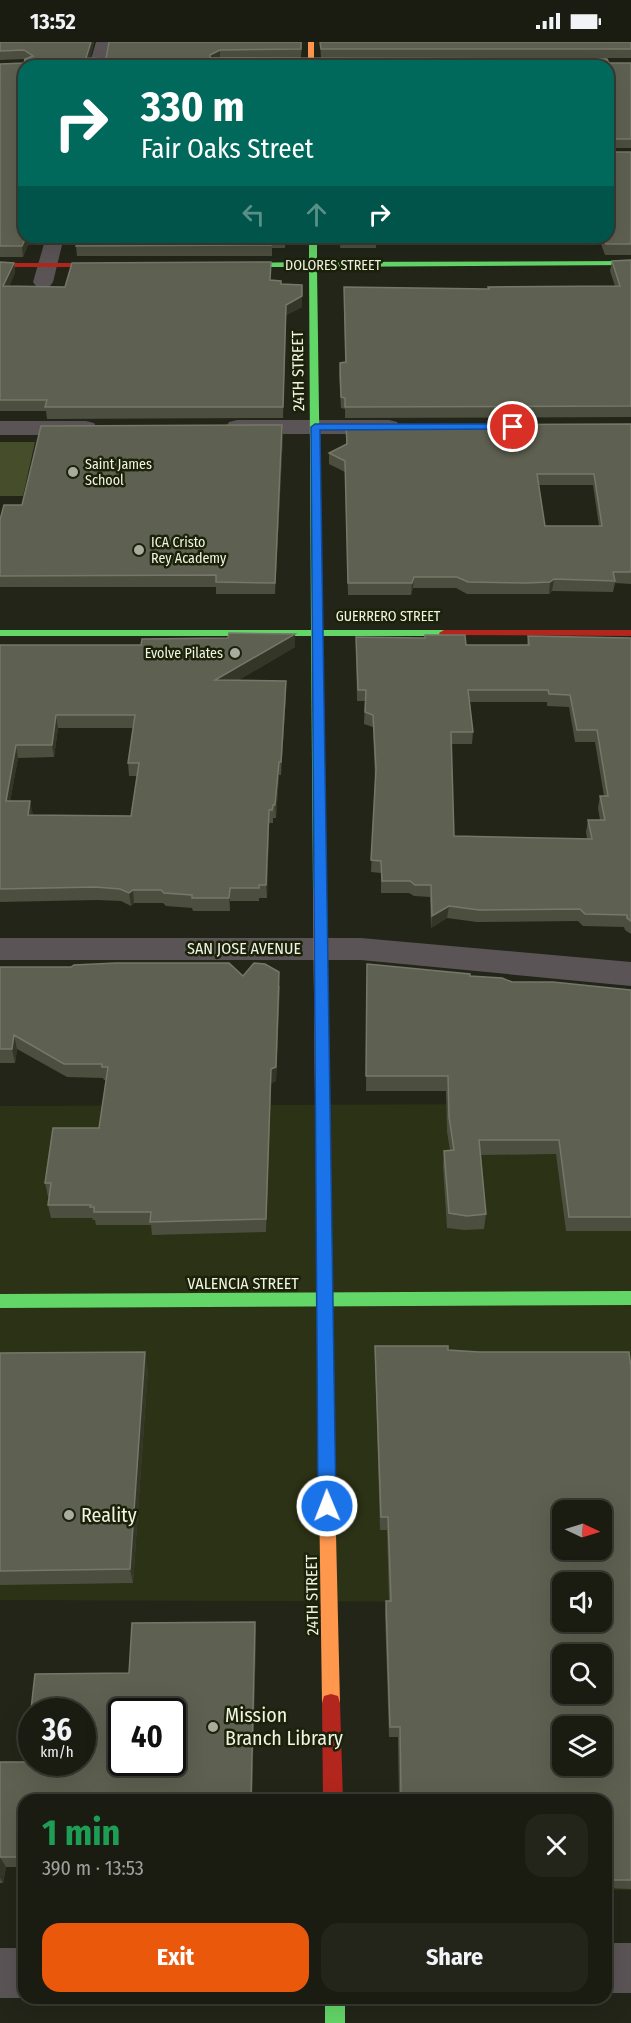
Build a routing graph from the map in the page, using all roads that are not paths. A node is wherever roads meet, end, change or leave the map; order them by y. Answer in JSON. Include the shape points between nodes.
{"nodes":[{"id":1,"x":103,"y":42,"type":"edge"},
{"id":2,"x":311,"y":42,"type":"edge"},
{"id":3,"x":98,"y":60,"type":"edge"},
{"id":4,"x":316,"y":60,"type":"edge"},
{"id":5,"x":54,"y":243,"type":"edge"},
{"id":6,"x":313,"y":243,"type":"edge"},
{"id":7,"x":631,"y":263,"type":"edge"},
{"id":8,"x":129,"y":265,"type":"edge"},
{"id":9,"x":210,"y":265,"type":"edge"},
{"id":10,"x":313,"y":265,"type":"junction"},
{"id":11,"x":0,"y":266,"type":"edge"},
{"id":12,"x":45,"y":278,"type":"junction"},
{"id":13,"x":308,"y":281,"type":"junction"},
{"id":14,"x":331,"y":281,"type":"dead end"},
{"id":15,"x":212,"y":427,"type":"edge"},
{"id":16,"x":315,"y":427,"type":"junction"},
{"id":17,"x":406,"y":427,"type":"edge"},
{"id":18,"x":0,"y":428,"type":"edge"},
{"id":19,"x":106,"y":428,"type":"edge"},
{"id":20,"x":298,"y":613,"type":"dead end"},
{"id":21,"x":322,"y":613,"type":"junction"},
{"id":22,"x":317,"y":632,"type":"junction"},
{"id":23,"x":0,"y":633,"type":"edge"},
{"id":24,"x":631,"y":633,"type":"edge"},
{"id":25,"x":321,"y":948,"type":"junction"},
{"id":26,"x":0,"y":950,"type":"edge"},
{"id":27,"x":631,"y":974,"type":"edge"},
{"id":28,"x":631,"y":1298,"type":"edge"},
{"id":29,"x":325,"y":1299,"type":"junction"},
{"id":30,"x":0,"y":1301,"type":"edge"},
{"id":31,"x":333,"y":1794,"type":"edge"},
{"id":32,"x":612,"y":1968,"type":"edge"},
{"id":33,"x":631,"y":1968,"type":"edge"},
{"id":34,"x":0,"y":1973,"type":"edge"},
{"id":35,"x":18,"y":1973,"type":"edge"},
{"id":36,"x":335,"y":2004,"type":"edge"},
{"id":37,"x":335,"y":2023,"type":"edge"}],
"edges":[{"from":1,"to":3,"type":"street"},
{"from":2,"to":4,"type":"street"},
{"from":5,"to":12,"type":"street"},
{"from":6,"to":10,"type":"street","name":"24TH STREET"},
{"from":7,"to":10,"type":"street","name":"DOLORES STREET"},
{"from":8,"to":12,"type":"street"},
{"from":9,"to":10,"type":"street","name":"DOLORES STREET"},
{"from":10,"to":13,"type":"street","name":"24TH STREET"},
{"from":11,"to":12,"type":"street"},
{"from":13,"to":14,"type":"street","name":"DOLORES STREET"},
{"from":13,"to":16,"type":"street","name":"24TH STREET"},
{"from":15,"to":16,"type":"street"},
{"from":16,"to":17,"type":"street"},
{"from":16,"to":21,"type":"street","name":"24TH STREET"},
{"from":18,"to":19,"type":"street"},
{"from":20,"to":21,"type":"street","name":"GUERRERO STREET"},
{"from":21,"to":22,"type":"street","name":"24TH STREET"},
{"from":22,"to":23,"type":"street","name":"GUERRERO STREET"},
{"from":22,"to":24,"type":"street","name":"GUERRERO STREET"},
{"from":22,"to":25,"type":"street","name":"24TH STREET"},
{"from":25,"to":26,"type":"street","name":"SAN JOSE AVENUE"},
{"from":25,"to":27,"type":"street","name":"SAN JOSE AVENUE"},
{"from":25,"to":29,"type":"street","name":"24TH STREET"},
{"from":28,"to":29,"type":"street","name":"VALENCIA STREET"},
{"from":29,"to":30,"type":"street","name":"VALENCIA STREET"},
{"from":29,"to":31,"type":"street","name":"24TH STREET"},
{"from":32,"to":33,"type":"street"},
{"from":34,"to":35,"type":"street"},
{"from":36,"to":37,"type":"street"}]}
